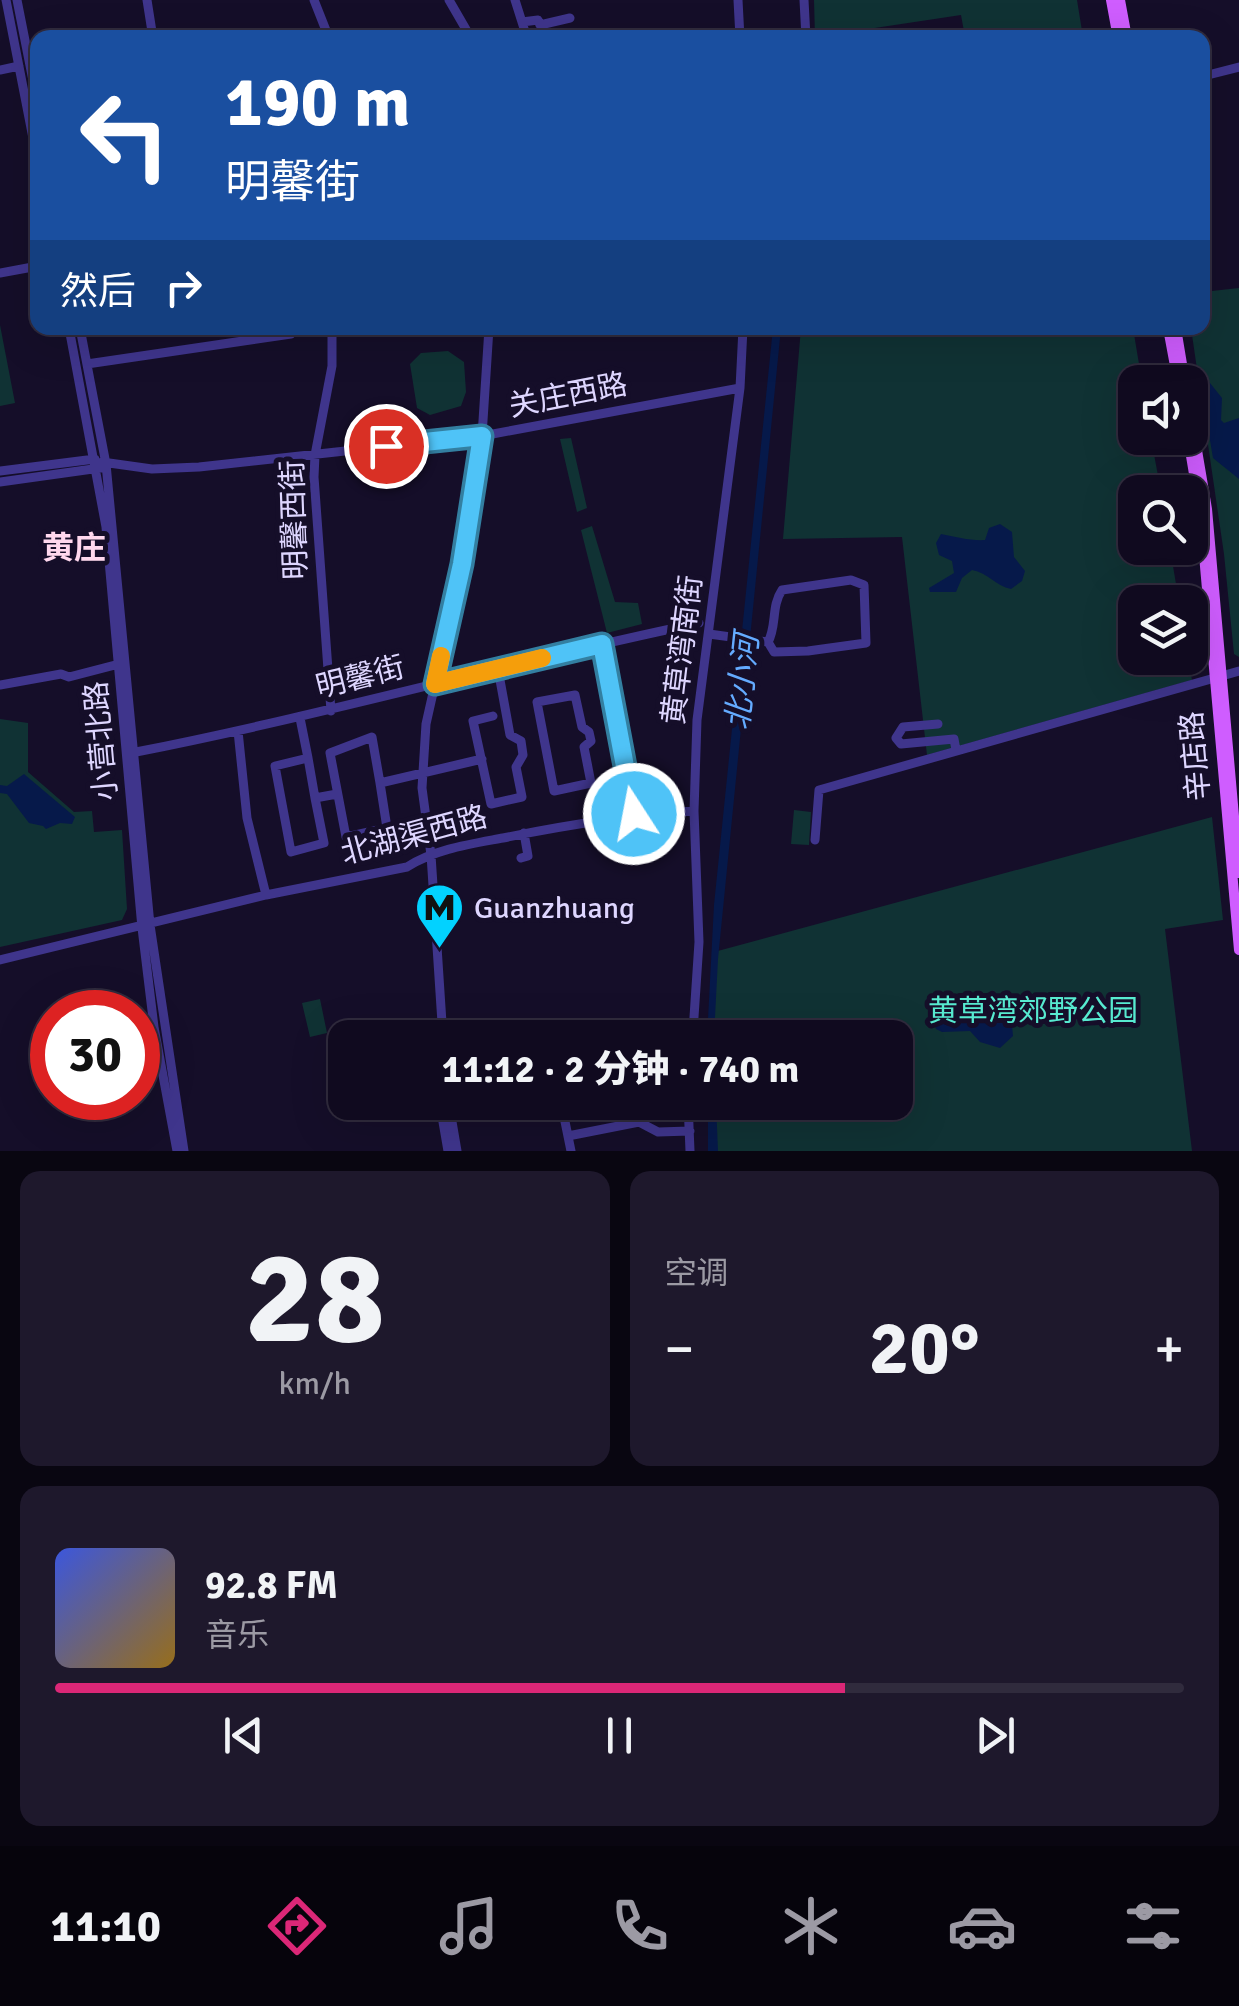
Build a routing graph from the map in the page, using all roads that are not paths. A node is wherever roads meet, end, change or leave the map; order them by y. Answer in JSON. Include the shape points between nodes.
{"nodes":[{"id":1,"x":6,"y":0,"type":"edge"},
{"id":2,"x":17,"y":0,"type":"edge"},
{"id":3,"x":146,"y":0,"type":"edge"},
{"id":4,"x":314,"y":0,"type":"edge"},
{"id":5,"x":450,"y":0,"type":"edge"},
{"id":6,"x":515,"y":0,"type":"edge"},
{"id":7,"x":738,"y":0,"type":"edge"},
{"id":8,"x":804,"y":0,"type":"edge"},
{"id":9,"x":1111,"y":0,"type":"edge"},
{"id":10,"x":1120,"y":0,"type":"edge"},
{"id":11,"x":570,"y":18,"type":"dead end"},
{"id":12,"x":522,"y":22,"type":"junction"},
{"id":13,"x":152,"y":30,"type":"edge"},
{"id":14,"x":327,"y":30,"type":"edge"},
{"id":15,"x":466,"y":30,"type":"edge"},
{"id":16,"x":525,"y":30,"type":"edge"},
{"id":17,"x":740,"y":30,"type":"edge"},
{"id":18,"x":806,"y":30,"type":"edge"},
{"id":19,"x":1117,"y":30,"type":"edge"},
{"id":20,"x":1125,"y":30,"type":"edge"},
{"id":21,"x":19,"y":66,"type":"junction"},
{"id":22,"x":30,"y":66,"type":"edge"},
{"id":23,"x":1239,"y":67,"type":"edge"},
{"id":24,"x":0,"y":70,"type":"edge"},
{"id":25,"x":1210,"y":74,"type":"edge"},
{"id":26,"x":30,"y":123,"type":"edge"},
{"id":27,"x":30,"y":268,"type":"edge"},
{"id":28,"x":0,"y":274,"type":"edge"},
{"id":29,"x":71,"y":335,"type":"edge"},
{"id":30,"x":81,"y":335,"type":"edge"},
{"id":31,"x":252,"y":335,"type":"edge"},
{"id":32,"x":332,"y":335,"type":"edge"},
{"id":33,"x":488,"y":335,"type":"edge"},
{"id":34,"x":743,"y":335,"type":"edge"},
{"id":35,"x":1173,"y":335,"type":"edge"},
{"id":36,"x":86,"y":364,"type":"junction"},
{"id":37,"x":1179,"y":365,"type":"edge"},
{"id":38,"x":740,"y":388,"type":"junction"},
{"id":39,"x":482,"y":436,"type":"junction"},
{"id":40,"x":315,"y":454,"type":"junction"},
{"id":41,"x":1191,"y":455,"type":"edge"},
{"id":42,"x":1198,"y":455,"type":"edge"},
{"id":43,"x":99,"y":464,"type":"junction"},
{"id":44,"x":0,"y":471,"type":"edge"},
{"id":45,"x":0,"y":482,"type":"edge"},
{"id":46,"x":699,"y":623,"type":"dead end"},
{"id":47,"x":709,"y":634,"type":"junction"},
{"id":48,"x":768,"y":642,"type":"junction"},
{"id":49,"x":602,"y":644,"type":"junction"},
{"id":50,"x":120,"y":664,"type":"junction"},
{"id":51,"x":498,"y":669,"type":"junction"},
{"id":52,"x":1239,"y":671,"type":"edge"},
{"id":53,"x":1218,"y":675,"type":"junction"},
{"id":54,"x":435,"y":684,"type":"junction"},
{"id":55,"x":0,"y":685,"type":"edge"},
{"id":56,"x":331,"y":711,"type":"junction"},
{"id":57,"x":494,"y":716,"type":"dead end"},
{"id":58,"x":300,"y":718,"type":"junction"},
{"id":59,"x":938,"y":724,"type":"dead end"},
{"id":60,"x":238,"y":732,"type":"junction"},
{"id":61,"x":547,"y":747,"type":"junction"},
{"id":62,"x":956,"y":750,"type":"junction"},
{"id":63,"x":136,"y":752,"type":"junction"},
{"id":64,"x":523,"y":752,"type":"junction"},
{"id":65,"x":308,"y":758,"type":"junction"},
{"id":66,"x":482,"y":759,"type":"junction"},
{"id":67,"x":423,"y":772,"type":"junction"},
{"id":68,"x":380,"y":782,"type":"junction"},
{"id":69,"x":337,"y":794,"type":"junction"},
{"id":70,"x":316,"y":798,"type":"junction"},
{"id":71,"x":694,"y":812,"type":"junction"},
{"id":72,"x":634,"y":814,"type":"junction"},
{"id":73,"x":524,"y":833,"type":"junction"},
{"id":74,"x":815,"y":840,"type":"dead end"},
{"id":75,"x":432,"y":855,"type":"junction"},
{"id":76,"x":521,"y":858,"type":"dead end"},
{"id":77,"x":1239,"y":873,"type":"edge"},
{"id":78,"x":266,"y":895,"type":"junction"},
{"id":79,"x":146,"y":927,"type":"junction"},
{"id":80,"x":1239,"y":950,"type":"edge"},
{"id":81,"x":0,"y":960,"type":"edge"},
{"id":82,"x":443,"y":1020,"type":"edge"},
{"id":83,"x":694,"y":1020,"type":"edge"},
{"id":84,"x":443,"y":1120,"type":"edge"},
{"id":85,"x":451,"y":1120,"type":"edge"},
{"id":86,"x":565,"y":1120,"type":"edge"},
{"id":87,"x":689,"y":1120,"type":"edge"},
{"id":88,"x":690,"y":1131,"type":"junction"},
{"id":89,"x":568,"y":1136,"type":"junction"},
{"id":90,"x":180,"y":1151,"type":"edge"},
{"id":91,"x":448,"y":1151,"type":"edge"},
{"id":92,"x":457,"y":1151,"type":"edge"},
{"id":93,"x":571,"y":1151,"type":"edge"},
{"id":94,"x":690,"y":1151,"type":"edge"}],
"edges":[{"from":1,"to":21,"type":"street"},
{"from":2,"to":22,"type":"street"},
{"from":3,"to":13,"type":"street"},
{"from":4,"to":14,"type":"street"},
{"from":5,"to":15,"type":"street"},
{"from":6,"to":12,"type":"street"},
{"from":7,"to":17,"type":"street"},
{"from":8,"to":18,"type":"street"},
{"from":9,"to":19,"type":"main road"},
{"from":10,"to":20,"type":"main road"},
{"from":11,"to":12,"type":"street"},
{"from":12,"to":16,"type":"street"},
{"from":21,"to":24,"type":"street"},
{"from":21,"to":26,"type":"street"},
{"from":23,"to":25,"type":"street"},
{"from":27,"to":28,"type":"street"},
{"from":29,"to":43,"type":"street","name":"小营北路"},
{"from":30,"to":36,"type":"street","name":"小营北路"},
{"from":31,"to":36,"type":"street"},
{"from":32,"to":40,"type":"street","name":"明馨西街"},
{"from":33,"to":39,"type":"street"},
{"from":34,"to":38,"type":"street","name":"黄草湾南街"},
{"from":35,"to":37,"type":"main road"},
{"from":36,"to":43,"type":"street","name":"小营北路"},
{"from":38,"to":39,"type":"street","name":"关庄西路"},
{"from":38,"to":47,"type":"street","name":"黄草湾南街"},
{"from":39,"to":40,"type":"street","name":"关庄西路"},
{"from":39,"to":54,"type":"street"},
{"from":40,"to":43,"type":"street","name":"关庄西路","via":[[152,470]]},
{"from":40,"to":56,"type":"street","name":"明馨西街"},
{"from":41,"to":53,"type":"main road","name":"辛店路"},
{"from":42,"to":53,"type":"main road","name":"辛店路"},
{"from":43,"to":44,"type":"street"},
{"from":43,"to":45,"type":"street"},
{"from":43,"to":50,"type":"street","name":"小营北路"},
{"from":43,"to":63,"type":"street","name":"小营北路"},
{"from":46,"to":49,"type":"street","name":"明馨街"},
{"from":47,"to":48,"type":"street"},
{"from":47,"to":71,"type":"street","name":"黄草湾南街"},
{"from":48,"to":48,"type":"street","via":[[782,590],[852,580],[864,585],[866,644],[774,652]]},
{"from":49,"to":51,"type":"street","name":"明馨街"},
{"from":49,"to":72,"type":"street"},
{"from":50,"to":55,"type":"street"},
{"from":50,"to":79,"type":"street","name":"小营北路"},
{"from":51,"to":54,"type":"street","name":"明馨街"},
{"from":51,"to":64,"type":"street","via":[[510,735]]},
{"from":52,"to":53,"type":"street"},
{"from":53,"to":62,"type":"street"},
{"from":53,"to":77,"type":"main road","name":"辛店路"},
{"from":53,"to":80,"type":"main road","name":"辛店路"},
{"from":54,"to":56,"type":"street","name":"明馨街"},
{"from":54,"to":67,"type":"street"},
{"from":56,"to":58,"type":"street","name":"明馨街"},
{"from":57,"to":66,"type":"street","via":[[474,721]]},
{"from":58,"to":60,"type":"street","name":"明馨街"},
{"from":58,"to":65,"type":"street"},
{"from":59,"to":62,"type":"street","via":[[903,727],[896,738],[901,744],[954,740]]},
{"from":60,"to":63,"type":"street","name":"明馨街"},
{"from":60,"to":78,"type":"street"},
{"from":61,"to":61,"type":"street","via":[[554,791],[591,783],[584,747],[590,732],[582,728],[576,695],[537,702]]},
{"from":61,"to":64,"type":"street"},
{"from":62,"to":74,"type":"street","via":[[819,790]]},
{"from":63,"to":79,"type":"street","name":"小营北路"},
{"from":64,"to":66,"type":"street","via":[[516,767],[522,797],[490,804]]},
{"from":65,"to":70,"type":"street"},
{"from":65,"to":70,"type":"street","via":[[275,766],[291,852],[324,843]]},
{"from":66,"to":67,"type":"street"},
{"from":67,"to":68,"type":"street"},
{"from":67,"to":75,"type":"street"},
{"from":68,"to":69,"type":"street","via":[[372,737],[330,753]]},
{"from":68,"to":69,"type":"street","via":[[387,828],[346,837]]},
{"from":69,"to":70,"type":"street"},
{"from":71,"to":72,"type":"street","name":"北湖渠西路"},
{"from":71,"to":83,"type":"street","name":"黄草湾南街","via":[[699,942]]},
{"from":72,"to":73,"type":"street","name":"北湖渠西路"},
{"from":73,"to":75,"type":"street","name":"北湖渠西路"},
{"from":73,"to":76,"type":"street","via":[[528,856]]},
{"from":75,"to":78,"type":"street","name":"北湖渠西路","via":[[407,867]]},
{"from":75,"to":82,"type":"street"},
{"from":78,"to":79,"type":"street","name":"北湖渠西路"},
{"from":79,"to":81,"type":"street","name":"北湖渠西路"},
{"from":79,"to":90,"type":"street","name":"小营北路"},
{"from":84,"to":91,"type":"street"},
{"from":85,"to":92,"type":"street"},
{"from":86,"to":89,"type":"street"},
{"from":87,"to":88,"type":"street"},
{"from":88,"to":89,"type":"street","via":[[658,1132],[638,1122]]},
{"from":88,"to":94,"type":"street"},
{"from":89,"to":93,"type":"street"}]}
